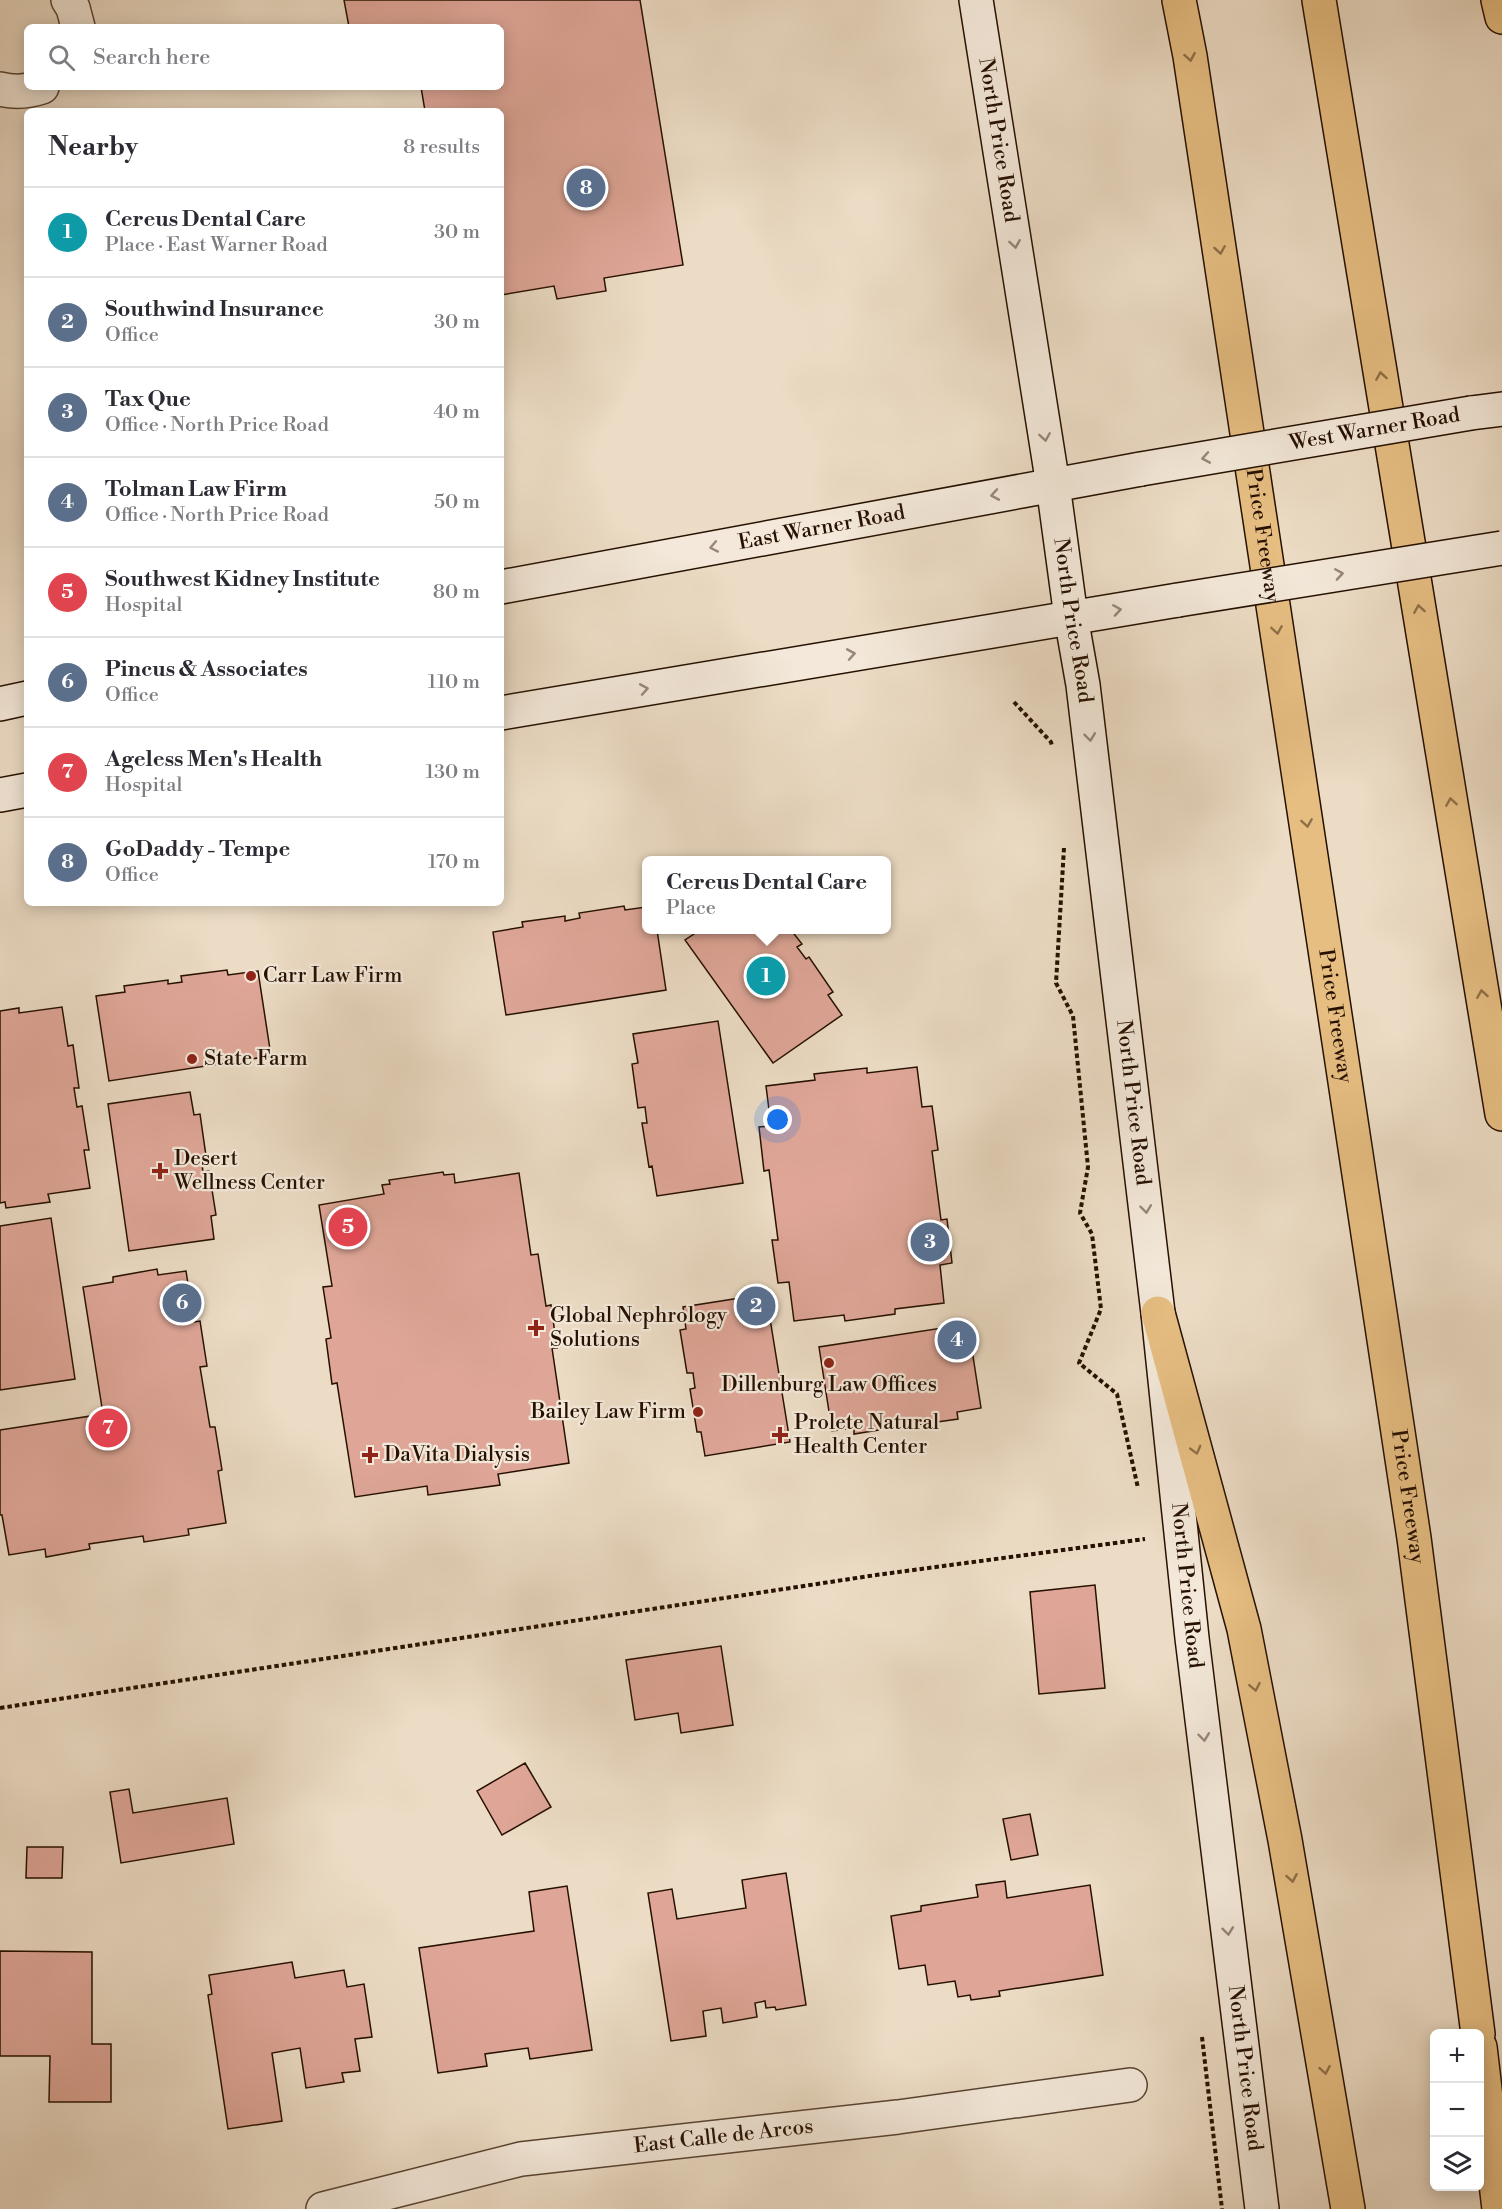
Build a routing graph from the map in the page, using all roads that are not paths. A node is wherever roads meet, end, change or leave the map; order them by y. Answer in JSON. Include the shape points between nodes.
{"nodes":[{"id":1,"x":68,"y":0,"type":"edge"},
{"id":2,"x":976,"y":0,"type":"edge"},
{"id":3,"x":1179,"y":0,"type":"edge"},
{"id":4,"x":1319,"y":0,"type":"edge"},
{"id":5,"x":1498,"y":0,"type":"edge"},
{"id":6,"x":1502,"y":17,"type":"edge"},
{"id":7,"x":77,"y":24,"type":"edge"},
{"id":8,"x":1495,"y":410,"type":"edge"},
{"id":9,"x":1141,"y":469,"type":"joint"},
{"id":10,"x":1053,"y":484,"type":"junction"},
{"id":11,"x":1502,"y":548,"type":"edge"},
{"id":12,"x":504,"y":586,"type":"edge"},
{"id":13,"x":1071,"y":617,"type":"junction"},
{"id":14,"x":24,"y":699,"type":"edge"},
{"id":15,"x":0,"y":704,"type":"edge"},
{"id":16,"x":504,"y":712,"type":"edge"},
{"id":17,"x":24,"y":791,"type":"edge"},
{"id":18,"x":0,"y":795,"type":"edge"},
{"id":19,"x":1502,"y":1114,"type":"edge"},
{"id":20,"x":1158,"y":1313,"type":"junction"},
{"id":21,"x":1477,"y":2029,"type":"edge"},
{"id":22,"x":1483,"y":2083,"type":"edge"},
{"id":23,"x":1130,"y":2085,"type":"dead end"},
{"id":24,"x":323,"y":2209,"type":"edge"},
{"id":25,"x":1262,"y":2209,"type":"edge"},
{"id":26,"x":1348,"y":2209,"type":"edge"},
{"id":27,"x":1499,"y":2209,"type":"edge"}],
"edges":[{"from":1,"to":7,"type":"main road"},
{"from":2,"to":10,"type":"main road","name":"North Price Road","one_way":true},
{"from":3,"to":21,"type":"highway","name":"Price Freeway","one_way":true,"via":[[1376,1283]]},
{"from":19,"to":4,"type":"highway","one_way":true},
{"from":5,"to":6,"type":"highway"},
{"from":8,"to":9,"type":"main road","name":"West Warner Road","one_way":true,"bridge":true},
{"from":9,"to":10,"type":"main road","name":"East Warner Road"},
{"from":10,"to":12,"type":"main road","name":"East Warner Road","one_way":true},
{"from":10,"to":13,"type":"main road","name":"North Price Road"},
{"from":13,"to":11,"type":"main road","one_way":true,"bridge":true},
{"from":16,"to":13,"type":"main road","one_way":true},
{"from":13,"to":20,"type":"main road","name":"North Price Road","one_way":true,"via":[[1083,685]]},
{"from":14,"to":15,"type":"main road"},
{"from":17,"to":18,"type":"main road"},
{"from":20,"to":25,"type":"main road","name":"North Price Road","one_way":true,"via":[[1192,1638]]},
{"from":20,"to":26,"type":"highway","one_way":true,"via":[[1244,1629],[1285,1840]]},
{"from":22,"to":27,"type":"highway"},
{"from":23,"to":24,"type":"main road","name":"East Calle de Arcos","via":[[898,2117],[521,2158]]}]}
